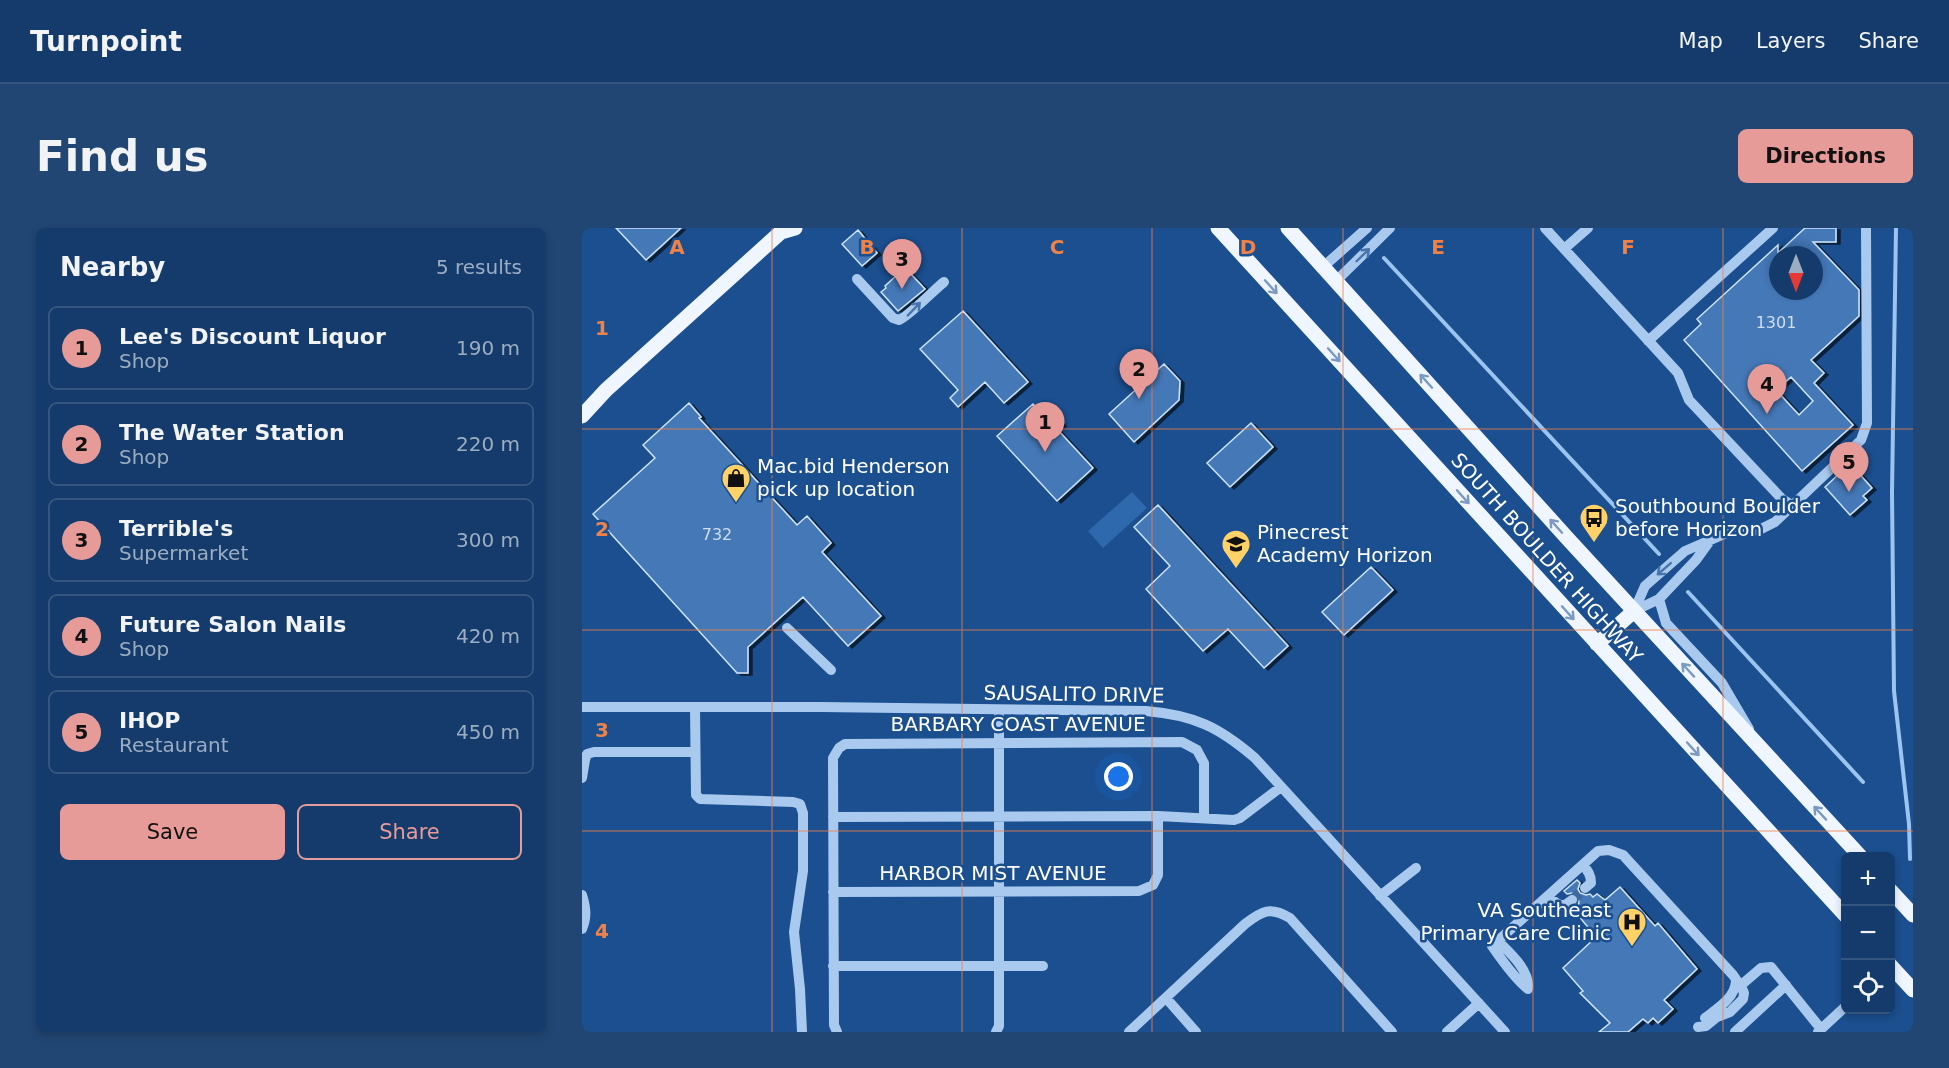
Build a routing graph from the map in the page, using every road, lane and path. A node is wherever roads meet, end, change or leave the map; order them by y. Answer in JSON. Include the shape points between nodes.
{"nodes":[{"id":1,"x":1218,"y":228,"type":"edge"},
{"id":2,"x":1288,"y":228,"type":"edge"},
{"id":3,"x":1366,"y":228,"type":"edge"},
{"id":4,"x":1390,"y":228,"type":"edge"},
{"id":5,"x":1545,"y":228,"type":"edge"},
{"id":6,"x":1588,"y":228,"type":"edge"},
{"id":7,"x":1773,"y":228,"type":"edge"},
{"id":8,"x":1866,"y":228,"type":"edge"},
{"id":9,"x":784,"y":229,"type":"edge"},
{"id":10,"x":1564,"y":249,"type":"junction"},
{"id":11,"x":1323,"y":267,"type":"junction"},
{"id":12,"x":857,"y":279,"type":"dead end"},
{"id":13,"x":1336,"y":281,"type":"junction"},
{"id":14,"x":944,"y":282,"type":"dead end"},
{"id":15,"x":1648,"y":340,"type":"junction"},
{"id":16,"x":582,"y":416,"type":"edge"},
{"id":17,"x":1792,"y":505,"type":"junction"},
{"id":18,"x":1709,"y":541,"type":"junction"},
{"id":19,"x":1659,"y":599,"type":"junction"},
{"id":20,"x":1634,"y":611,"type":"junction"},
{"id":21,"x":788,"y":628,"type":"dead end"},
{"id":22,"x":1597,"y":644,"type":"junction"},
{"id":23,"x":831,"y":670,"type":"dead end"},
{"id":24,"x":582,"y":707,"type":"edge"},
{"id":25,"x":695,"y":707,"type":"junction"},
{"id":26,"x":999,"y":710,"type":"junction"},
{"id":27,"x":999,"y":742,"type":"junction"},
{"id":28,"x":1762,"y":750,"type":"junction"},
{"id":29,"x":695,"y":752,"type":"junction"},
{"id":30,"x":582,"y":778,"type":"edge"},
{"id":31,"x":1281,"y":787,"type":"junction"},
{"id":32,"x":1158,"y":816,"type":"junction"},
{"id":33,"x":833,"y":817,"type":"junction"},
{"id":34,"x":999,"y":817,"type":"junction"},
{"id":35,"x":1204,"y":818,"type":"junction"},
{"id":36,"x":1856,"y":852,"type":"edge"},
{"id":37,"x":1583,"y":865,"type":"junction"},
{"id":38,"x":1416,"y":868,"type":"dead end"},
{"id":39,"x":1585,"y":888,"type":"dead end"},
{"id":40,"x":999,"y":891,"type":"junction"},
{"id":41,"x":833,"y":892,"type":"junction"},
{"id":42,"x":582,"y":895,"type":"edge"},
{"id":43,"x":1895,"y":895,"type":"edge"},
{"id":44,"x":1380,"y":896,"type":"junction"},
{"id":45,"x":1547,"y":897,"type":"junction"},
{"id":46,"x":1572,"y":900,"type":"dead end"},
{"id":47,"x":1841,"y":912,"type":"edge"},
{"id":48,"x":1913,"y":915,"type":"edge"},
{"id":49,"x":582,"y":929,"type":"edge"},
{"id":50,"x":1495,"y":944,"type":"dead end"},
{"id":51,"x":833,"y":966,"type":"junction"},
{"id":52,"x":999,"y":966,"type":"junction"},
{"id":53,"x":1043,"y":966,"type":"dead end"},
{"id":54,"x":1895,"y":970,"type":"edge"},
{"id":55,"x":1786,"y":986,"type":"junction"},
{"id":56,"x":1913,"y":990,"type":"edge"},
{"id":57,"x":1166,"y":998,"type":"junction"},
{"id":58,"x":1479,"y":1003,"type":"junction"},
{"id":59,"x":1841,"y":1010,"type":"edge"},
{"id":60,"x":1820,"y":1030,"type":"edge"},
{"id":61,"x":802,"y":1032,"type":"edge"},
{"id":62,"x":837,"y":1032,"type":"edge"},
{"id":63,"x":996,"y":1032,"type":"edge"},
{"id":64,"x":1129,"y":1032,"type":"edge"},
{"id":65,"x":1196,"y":1032,"type":"edge"},
{"id":66,"x":1392,"y":1032,"type":"edge"},
{"id":67,"x":1447,"y":1032,"type":"edge"},
{"id":68,"x":1505,"y":1032,"type":"edge"},
{"id":69,"x":1735,"y":1032,"type":"edge"}],
"edges":[{"from":1,"to":22,"type":"main road","name":"SOUTH BOULDER HIGHWAY","one_way":true},
{"from":2,"to":11,"type":"main road","name":"SOUTH BOULDER HIGHWAY"},
{"from":3,"to":11,"type":"street"},
{"from":13,"to":4,"type":"street","one_way":true},
{"from":5,"to":10,"type":"street"},
{"from":6,"to":10,"type":"street"},
{"from":7,"to":15,"type":"street"},
{"from":8,"to":17,"type":"street","via":[[1867,423],[1854,448]]},
{"from":9,"to":16,"type":"main road"},
{"from":10,"to":15,"type":"street"},
{"from":11,"to":13,"type":"main road","name":"SOUTH BOULDER HIGHWAY"},
{"from":12,"to":14,"type":"street","one_way":true,"via":[[899,321]]},
{"from":20,"to":13,"type":"main road","name":"SOUTH BOULDER HIGHWAY","one_way":true},
{"from":15,"to":17,"type":"street","via":[[1678,373],[1689,400]]},
{"from":17,"to":18,"type":"street","via":[[1766,528],[1729,532]]},
{"from":18,"to":19,"type":"street"},
{"from":18,"to":20,"type":"street","one_way":true,"via":[[1685,551],[1645,586]]},
{"from":19,"to":20,"type":"street"},
{"from":19,"to":28,"type":"street","via":[[1666,623],[1722,683]]},
{"from":20,"to":22,"type":"main road"},
{"from":28,"to":20,"type":"main road","name":"SOUTH BOULDER HIGHWAY","one_way":true},
{"from":21,"to":23,"type":"street"},
{"from":22,"to":47,"type":"main road","name":"SOUTH BOULDER HIGHWAY","one_way":true},
{"from":24,"to":25,"type":"street","name":"SAUSALITO DRIVE"},
{"from":25,"to":26,"type":"street","name":"SAUSALITO DRIVE"},
{"from":25,"to":29,"type":"street"},
{"from":26,"to":27,"type":"street"},
{"from":26,"to":31,"type":"street","name":"SAUSALITO DRIVE","via":[[1146,711],[1188,718],[1233,739]]},
{"from":27,"to":33,"type":"street","name":"BARBARY COAST AVENUE","via":[[845,744],[833,758]]},
{"from":27,"to":34,"type":"street"},
{"from":27,"to":35,"type":"street","name":"BARBARY COAST AVENUE","via":[[1182,742],[1197,750],[1204,764]]},
{"from":36,"to":28,"type":"main road","name":"SOUTH BOULDER HIGHWAY","one_way":true},
{"from":29,"to":30,"type":"street","via":[[594,752],[587,754]]},
{"from":29,"to":61,"type":"street","via":[[694,787],[700,799],[800,804],[803,871],[794,932]]},
{"from":31,"to":35,"type":"street","via":[[1240,818]]},
{"from":31,"to":44,"type":"street","name":"SAUSALITO DRIVE"},
{"from":32,"to":34,"type":"street"},
{"from":32,"to":35,"type":"street"},
{"from":32,"to":40,"type":"street","name":"HARBOR MIST AVENUE","via":[[1158,875],[1153,885],[1139,891]]},
{"from":33,"to":34,"type":"street"},
{"from":33,"to":41,"type":"street"},
{"from":34,"to":40,"type":"street"},
{"from":37,"to":39,"type":"street","via":[[1591,878]]},
{"from":37,"to":45,"type":"street"},
{"from":37,"to":55,"type":"street","via":[[1598,851],[1623,855],[1738,984],[1761,968],[1771,967]]},
{"from":38,"to":44,"type":"street"},
{"from":40,"to":41,"type":"street","name":"HARBOR MIST AVENUE"},
{"from":40,"to":52,"type":"street"},
{"from":41,"to":51,"type":"street"},
{"from":42,"to":49,"type":"street","via":[[586,912]]},
{"from":43,"to":48,"type":"main road"},
{"from":44,"to":58,"type":"street","name":"SAUSALITO DRIVE"},
{"from":45,"to":46,"type":"street","via":[[1560,905]]},
{"from":45,"to":50,"type":"street"},
{"from":51,"to":52,"type":"street"},
{"from":51,"to":62,"type":"street"},
{"from":52,"to":53,"type":"street"},
{"from":52,"to":63,"type":"street"},
{"from":54,"to":56,"type":"main road"},
{"from":55,"to":60,"type":"street"},
{"from":55,"to":69,"type":"street"},
{"from":57,"to":64,"type":"street"},
{"from":57,"to":65,"type":"street"},
{"from":57,"to":66,"type":"street","via":[[1245,924],[1272,910],[1290,918]]},
{"from":58,"to":67,"type":"street"},
{"from":58,"to":68,"type":"street","name":"SAUSALITO DRIVE"},
{"from":59,"to":60,"type":"street"}]}
